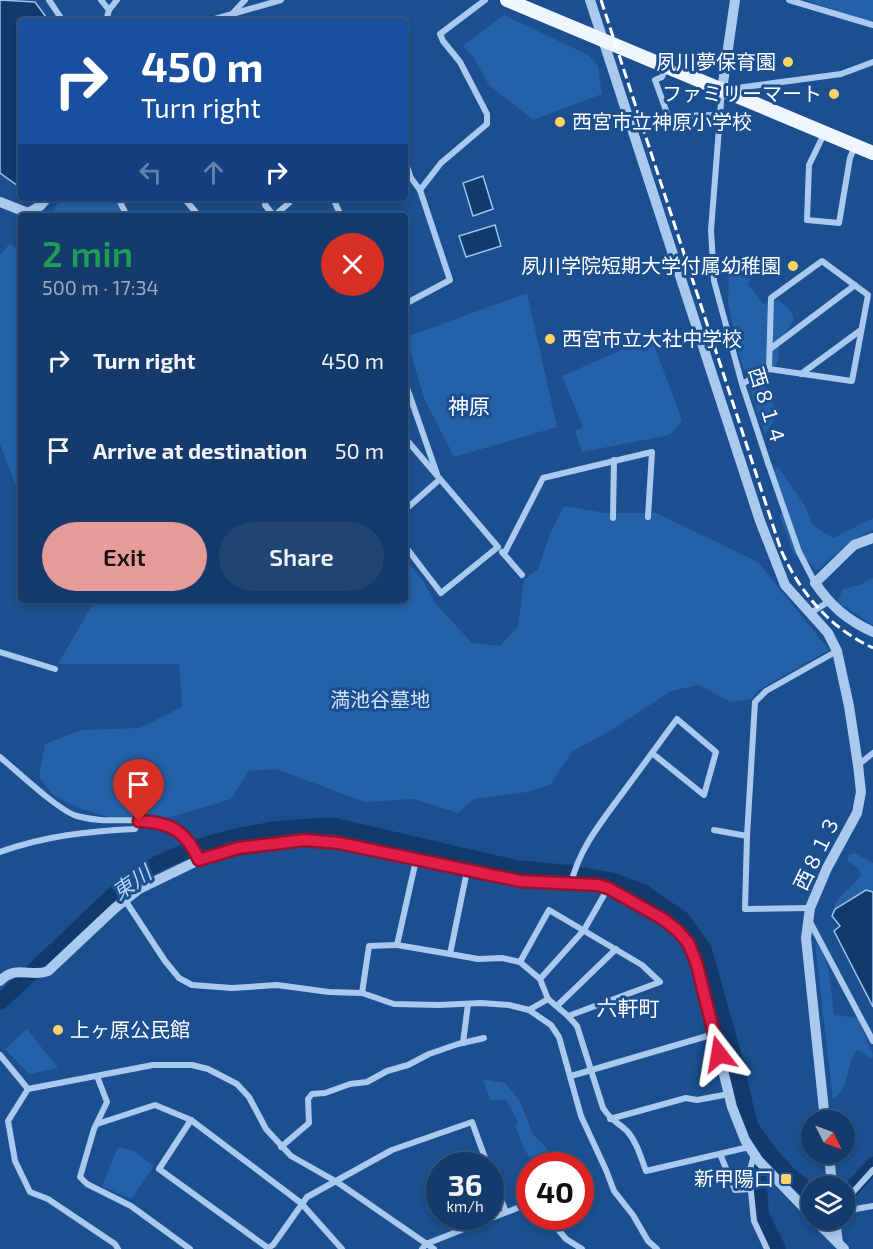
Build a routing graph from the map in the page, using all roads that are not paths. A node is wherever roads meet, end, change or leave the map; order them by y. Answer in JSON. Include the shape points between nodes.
{"nodes":[{"id":1,"x":49,"y":0,"type":"edge"},
{"id":2,"x":101,"y":0,"type":"edge"},
{"id":3,"x":117,"y":0,"type":"edge"},
{"id":4,"x":245,"y":0,"type":"edge"},
{"id":5,"x":281,"y":0,"type":"edge"},
{"id":6,"x":485,"y":0,"type":"edge"},
{"id":7,"x":507,"y":0,"type":"edge"},
{"id":8,"x":590,"y":0,"type":"edge"},
{"id":9,"x":735,"y":0,"type":"edge"},
{"id":10,"x":789,"y":0,"type":"edge"},
{"id":11,"x":109,"y":10,"type":"junction"},
{"id":12,"x":233,"y":13,"type":"junction"},
{"id":13,"x":61,"y":18,"type":"edge"},
{"id":14,"x":107,"y":18,"type":"edge"},
{"id":15,"x":217,"y":18,"type":"edge"},
{"id":16,"x":873,"y":25,"type":"edge"},
{"id":17,"x":604,"y":41,"type":"junction"},
{"id":18,"x":873,"y":62,"type":"edge"},
{"id":19,"x":666,"y":66,"type":"junction"},
{"id":20,"x":722,"y":90,"type":"junction"},
{"id":21,"x":720,"y":115,"type":"junction"},
{"id":22,"x":824,"y":133,"type":"junction"},
{"id":23,"x":855,"y":146,"type":"junction"},
{"id":24,"x":873,"y":153,"type":"edge"},
{"id":25,"x":408,"y":170,"type":"edge"},
{"id":26,"x":420,"y":190,"type":"junction"},
{"id":27,"x":2,"y":201,"type":"edge"},
{"id":28,"x":44,"y":201,"type":"edge"},
{"id":29,"x":186,"y":201,"type":"edge"},
{"id":30,"x":289,"y":201,"type":"edge"},
{"id":31,"x":28,"y":213,"type":"edge"},
{"id":32,"x":28,"y":213,"type":"edge"},
{"id":33,"x":196,"y":213,"type":"edge"},
{"id":34,"x":277,"y":213,"type":"edge"},
{"id":35,"x":855,"y":285,"type":"junction"},
{"id":36,"x":408,"y":302,"type":"edge"},
{"id":37,"x":861,"y":330,"type":"junction"},
{"id":38,"x":770,"y":349,"type":"junction"},
{"id":39,"x":769,"y":369,"type":"junction"},
{"id":40,"x":800,"y":374,"type":"junction"},
{"id":41,"x":742,"y":384,"type":"junction"},
{"id":42,"x":408,"y":391,"type":"edge"},
{"id":43,"x":408,"y":442,"type":"edge"},
{"id":44,"x":614,"y":460,"type":"junction"},
{"id":45,"x":439,"y":480,"type":"junction"},
{"id":46,"x":408,"y":507,"type":"edge"},
{"id":47,"x":648,"y":517,"type":"dead end"},
{"id":48,"x":613,"y":518,"type":"dead end"},
{"id":49,"x":873,"y":538,"type":"edge"},
{"id":50,"x":498,"y":547,"type":"junction"},
{"id":51,"x":408,"y":550,"type":"edge"},
{"id":52,"x":504,"y":554,"type":"junction"},
{"id":53,"x":522,"y":575,"type":"dead end"},
{"id":54,"x":814,"y":583,"type":"junction"},
{"id":55,"x":828,"y":602,"type":"junction"},
{"id":56,"x":809,"y":614,"type":"junction"},
{"id":57,"x":873,"y":632,"type":"edge"},
{"id":58,"x":837,"y":651,"type":"junction"},
{"id":59,"x":0,"y":652,"type":"edge"},
{"id":60,"x":55,"y":669,"type":"dead end"},
{"id":61,"x":652,"y":753,"type":"junction"},
{"id":62,"x":873,"y":753,"type":"edge"},
{"id":63,"x":0,"y":758,"type":"edge"},
{"id":64,"x":858,"y":765,"type":"junction"},
{"id":65,"x":139,"y":821,"type":"junction"},
{"id":66,"x":714,"y":830,"type":"dead end"},
{"id":67,"x":747,"y":836,"type":"junction"},
{"id":68,"x":0,"y":852,"type":"edge"},
{"id":69,"x":197,"y":856,"type":"junction"},
{"id":70,"x":416,"y":860,"type":"junction"},
{"id":71,"x":467,"y":871,"type":"junction"},
{"id":72,"x":571,"y":884,"type":"junction"},
{"id":73,"x":608,"y":888,"type":"junction"},
{"id":74,"x":125,"y":900,"type":"junction"},
{"id":75,"x":809,"y":913,"type":"junction"},
{"id":76,"x":584,"y":930,"type":"junction"},
{"id":77,"x":397,"y":945,"type":"junction"},
{"id":78,"x":616,"y":949,"type":"junction"},
{"id":79,"x":450,"y":954,"type":"junction"},
{"id":80,"x":520,"y":962,"type":"junction"},
{"id":81,"x":540,"y":979,"type":"junction"},
{"id":82,"x":0,"y":981,"type":"edge"},
{"id":83,"x":362,"y":993,"type":"junction"},
{"id":84,"x":548,"y":999,"type":"junction"},
{"id":85,"x":468,"y":1004,"type":"junction"},
{"id":86,"x":557,"y":1006,"type":"junction"},
{"id":87,"x":529,"y":1010,"type":"junction"},
{"id":88,"x":568,"y":1016,"type":"junction"},
{"id":89,"x":714,"y":1034,"type":"junction"},
{"id":90,"x":484,"y":1038,"type":"dead end"},
{"id":91,"x":873,"y":1041,"type":"edge"},
{"id":92,"x":463,"y":1042,"type":"junction"},
{"id":93,"x":0,"y":1055,"type":"edge"},
{"id":94,"x":590,"y":1071,"type":"junction"},
{"id":95,"x":97,"y":1076,"type":"junction"},
{"id":96,"x":571,"y":1076,"type":"junction"},
{"id":97,"x":28,"y":1089,"type":"junction"},
{"id":98,"x":729,"y":1094,"type":"junction"},
{"id":99,"x":824,"y":1110,"type":"edge"},
{"id":100,"x":610,"y":1119,"type":"junction"},
{"id":101,"x":191,"y":1120,"type":"junction"},
{"id":102,"x":97,"y":1124,"type":"junction"},
{"id":103,"x":281,"y":1147,"type":"junction"},
{"id":104,"x":484,"y":1152,"type":"edge"},
{"id":105,"x":720,"y":1154,"type":"junction"},
{"id":106,"x":757,"y":1158,"type":"junction"},
{"id":107,"x":872,"y":1173,"type":"edge"},
{"id":108,"x":337,"y":1182,"type":"junction"},
{"id":109,"x":751,"y":1189,"type":"junction"},
{"id":110,"x":855,"y":1191,"type":"edge"},
{"id":111,"x":302,"y":1203,"type":"junction"},
{"id":112,"x":801,"y":1204,"type":"edge"},
{"id":113,"x":873,"y":1206,"type":"edge"},
{"id":114,"x":504,"y":1207,"type":"edge"},
{"id":115,"x":516,"y":1208,"type":"edge"},
{"id":116,"x":855,"y":1209,"type":"edge"},
{"id":117,"x":506,"y":1212,"type":"junction"},
{"id":118,"x":559,"y":1230,"type":"edge"},
{"id":119,"x":824,"y":1230,"type":"edge"},
{"id":120,"x":837,"y":1230,"type":"edge"},
{"id":121,"x":424,"y":1246,"type":"edge"},
{"id":122,"x":840,"y":1247,"type":"edge"},
{"id":123,"x":118,"y":1249,"type":"edge"},
{"id":124,"x":190,"y":1249,"type":"edge"},
{"id":125,"x":342,"y":1249,"type":"edge"},
{"id":126,"x":434,"y":1249,"type":"edge"},
{"id":127,"x":582,"y":1249,"type":"edge"},
{"id":128,"x":657,"y":1249,"type":"edge"},
{"id":129,"x":768,"y":1249,"type":"edge"}],
"edges":[{"from":1,"to":13,"type":"street"},
{"from":2,"to":11,"type":"street"},
{"from":3,"to":11,"type":"street"},
{"from":4,"to":12,"type":"street"},
{"from":5,"to":12,"type":"street"},
{"from":6,"to":26,"type":"street","via":[[440,34],[460,62],[487,114],[487,124],[441,163]]},
{"from":7,"to":17,"type":"main road"},
{"from":8,"to":17,"type":"street","name":"西８１３"},
{"from":9,"to":20,"type":"street"},
{"from":10,"to":16,"type":"street"},
{"from":11,"to":14,"type":"street"},
{"from":12,"to":15,"type":"street"},
{"from":17,"to":19,"type":"main road"},
{"from":17,"to":56,"type":"street","name":"西８１３","via":[[760,521],[785,585]]},
{"from":18,"to":20,"type":"street","via":[[841,74]]},
{"from":19,"to":20,"type":"main road"},
{"from":19,"to":21,"type":"street","via":[[662,77],[655,80],[668,116]]},
{"from":20,"to":21,"type":"street","name":"西８１４"},
{"from":20,"to":22,"type":"main road"},
{"from":21,"to":41,"type":"street","name":"西８１４","via":[[711,230],[714,281]]},
{"from":22,"to":23,"type":"main road"},
{"from":22,"to":23,"type":"street","via":[[809,165],[807,220],[839,223]]},
{"from":23,"to":24,"type":"main road"},
{"from":25,"to":26,"type":"street"},
{"from":26,"to":36,"type":"street","via":[[450,280]]},
{"from":27,"to":31,"type":"street"},
{"from":28,"to":32,"type":"street"},
{"from":29,"to":33,"type":"street"},
{"from":30,"to":34,"type":"street"},
{"from":35,"to":37,"type":"street","via":[[868,295]]},
{"from":35,"to":38,"type":"street"},
{"from":35,"to":38,"type":"street","via":[[822,261],[771,298]]},
{"from":37,"to":40,"type":"street"},
{"from":37,"to":40,"type":"street","via":[[852,381]]},
{"from":38,"to":39,"type":"street"},
{"from":39,"to":40,"type":"street"},
{"from":39,"to":41,"type":"street"},
{"from":41,"to":54,"type":"street","name":"西８１４","via":[[799,552]]},
{"from":42,"to":45,"type":"street"},
{"from":43,"to":45,"type":"street"},
{"from":44,"to":47,"type":"street","via":[[652,452]]},
{"from":44,"to":48,"type":"street"},
{"from":44,"to":52,"type":"street","via":[[543,478]]},
{"from":45,"to":46,"type":"street"},
{"from":45,"to":50,"type":"street"},
{"from":49,"to":54,"type":"street","via":[[854,545]]},
{"from":50,"to":51,"type":"street","via":[[441,593]]},
{"from":50,"to":52,"type":"street"},
{"from":52,"to":53,"type":"street"},
{"from":54,"to":55,"type":"street"},
{"from":55,"to":56,"type":"street"},
{"from":55,"to":57,"type":"street"},
{"from":56,"to":58,"type":"street","name":"西８１３","via":[[828,633]]},
{"from":58,"to":64,"type":"street","name":"西８１３"},
{"from":58,"to":67,"type":"street","via":[[766,691],[755,702]]},
{"from":59,"to":60,"type":"street"},
{"from":61,"to":61,"type":"street","via":[[677,719],[716,752],[704,795]]},
{"from":61,"to":72,"type":"street","via":[[593,832]]},
{"from":62,"to":64,"type":"street"},
{"from":63,"to":65,"type":"street","via":[[64,810],[77,816]]},
{"from":64,"to":75,"type":"street","name":"西８１３","via":[[861,792],[857,813],[827,868]]},
{"from":65,"to":68,"type":"street","via":[[135,829],[90,831]]},
{"from":65,"to":69,"type":"street","via":[[171,827],[192,844]]},
{"from":66,"to":67,"type":"street"},
{"from":67,"to":75,"type":"street","via":[[745,909]]},
{"from":69,"to":70,"type":"street","via":[[305,840],[339,843]]},
{"from":69,"to":74,"type":"street"},
{"from":70,"to":71,"type":"street"},
{"from":70,"to":77,"type":"street"},
{"from":71,"to":72,"type":"street","via":[[520,881]]},
{"from":71,"to":79,"type":"street"},
{"from":72,"to":73,"type":"street"},
{"from":73,"to":76,"type":"street"},
{"from":73,"to":89,"type":"street","via":[[663,919],[689,944]]},
{"from":74,"to":82,"type":"street","via":[[52,968],[42,974],[7,974]]},
{"from":74,"to":83,"type":"street","via":[[165,961],[179,978],[192,985],[277,985]]},
{"from":75,"to":91,"type":"street"},
{"from":75,"to":99,"type":"street","name":"西８１３","via":[[806,938]]},
{"from":76,"to":78,"type":"street"},
{"from":76,"to":80,"type":"street","via":[[549,910]]},
{"from":76,"to":81,"type":"street"},
{"from":77,"to":79,"type":"street"},
{"from":77,"to":83,"type":"street","via":[[369,946]]},
{"from":78,"to":86,"type":"street"},
{"from":78,"to":88,"type":"street","via":[[660,982]]},
{"from":79,"to":80,"type":"street"},
{"from":80,"to":81,"type":"street"},
{"from":81,"to":84,"type":"street"},
{"from":83,"to":85,"type":"street","via":[[394,1004]]},
{"from":84,"to":86,"type":"street"},
{"from":84,"to":87,"type":"street"},
{"from":85,"to":87,"type":"street","via":[[509,1005]]},
{"from":85,"to":92,"type":"street"},
{"from":86,"to":88,"type":"street"},
{"from":87,"to":96,"type":"street","via":[[551,1025],[559,1037]]},
{"from":88,"to":94,"type":"street","via":[[577,1026]]},
{"from":89,"to":94,"type":"street"},
{"from":89,"to":98,"type":"street"},
{"from":90,"to":92,"type":"street"},
{"from":92,"to":103,"type":"street","via":[[367,1082],[312,1094],[308,1099],[309,1123]]},
{"from":93,"to":97,"type":"street"},
{"from":94,"to":96,"type":"street"},
{"from":94,"to":100,"type":"street"},
{"from":95,"to":97,"type":"street"},
{"from":95,"to":102,"type":"street","via":[[107,1102]]},
{"from":95,"to":103,"type":"street","via":[[172,1063],[208,1069],[237,1084]]},
{"from":96,"to":128,"type":"street","via":[[581,1116],[614,1191]]},
{"from":97,"to":123,"type":"street","via":[[8,1121],[15,1161],[30,1192],[48,1199]]},
{"from":98,"to":100,"type":"street","via":[[697,1100],[686,1098]]},
{"from":98,"to":106,"type":"street"},
{"from":100,"to":105,"type":"street","via":[[632,1137],[646,1171]]},
{"from":101,"to":102,"type":"street","via":[[155,1105]]},
{"from":101,"to":111,"type":"street"},
{"from":101,"to":111,"type":"street","via":[[159,1169],[268,1248]]},
{"from":102,"to":124,"type":"street","via":[[80,1178],[131,1206]]},
{"from":103,"to":108,"type":"street"},
{"from":104,"to":108,"type":"street","via":[[472,1122],[392,1150]]},
{"from":105,"to":106,"type":"street"},
{"from":105,"to":109,"type":"street","via":[[735,1190]]},
{"from":106,"to":109,"type":"street","via":[[749,1173]]},
{"from":106,"to":112,"type":"street"},
{"from":107,"to":110,"type":"street"},
{"from":108,"to":111,"type":"street"},
{"from":108,"to":121,"type":"street"},
{"from":109,"to":129,"type":"street","via":[[754,1221]]},
{"from":111,"to":125,"type":"street"},
{"from":113,"to":116,"type":"street"},
{"from":114,"to":117,"type":"street"},
{"from":115,"to":117,"type":"street"},
{"from":117,"to":121,"type":"street"},
{"from":118,"to":127,"type":"street"},
{"from":119,"to":122,"type":"street"},
{"from":120,"to":122,"type":"street"},
{"from":121,"to":126,"type":"street"}]}
